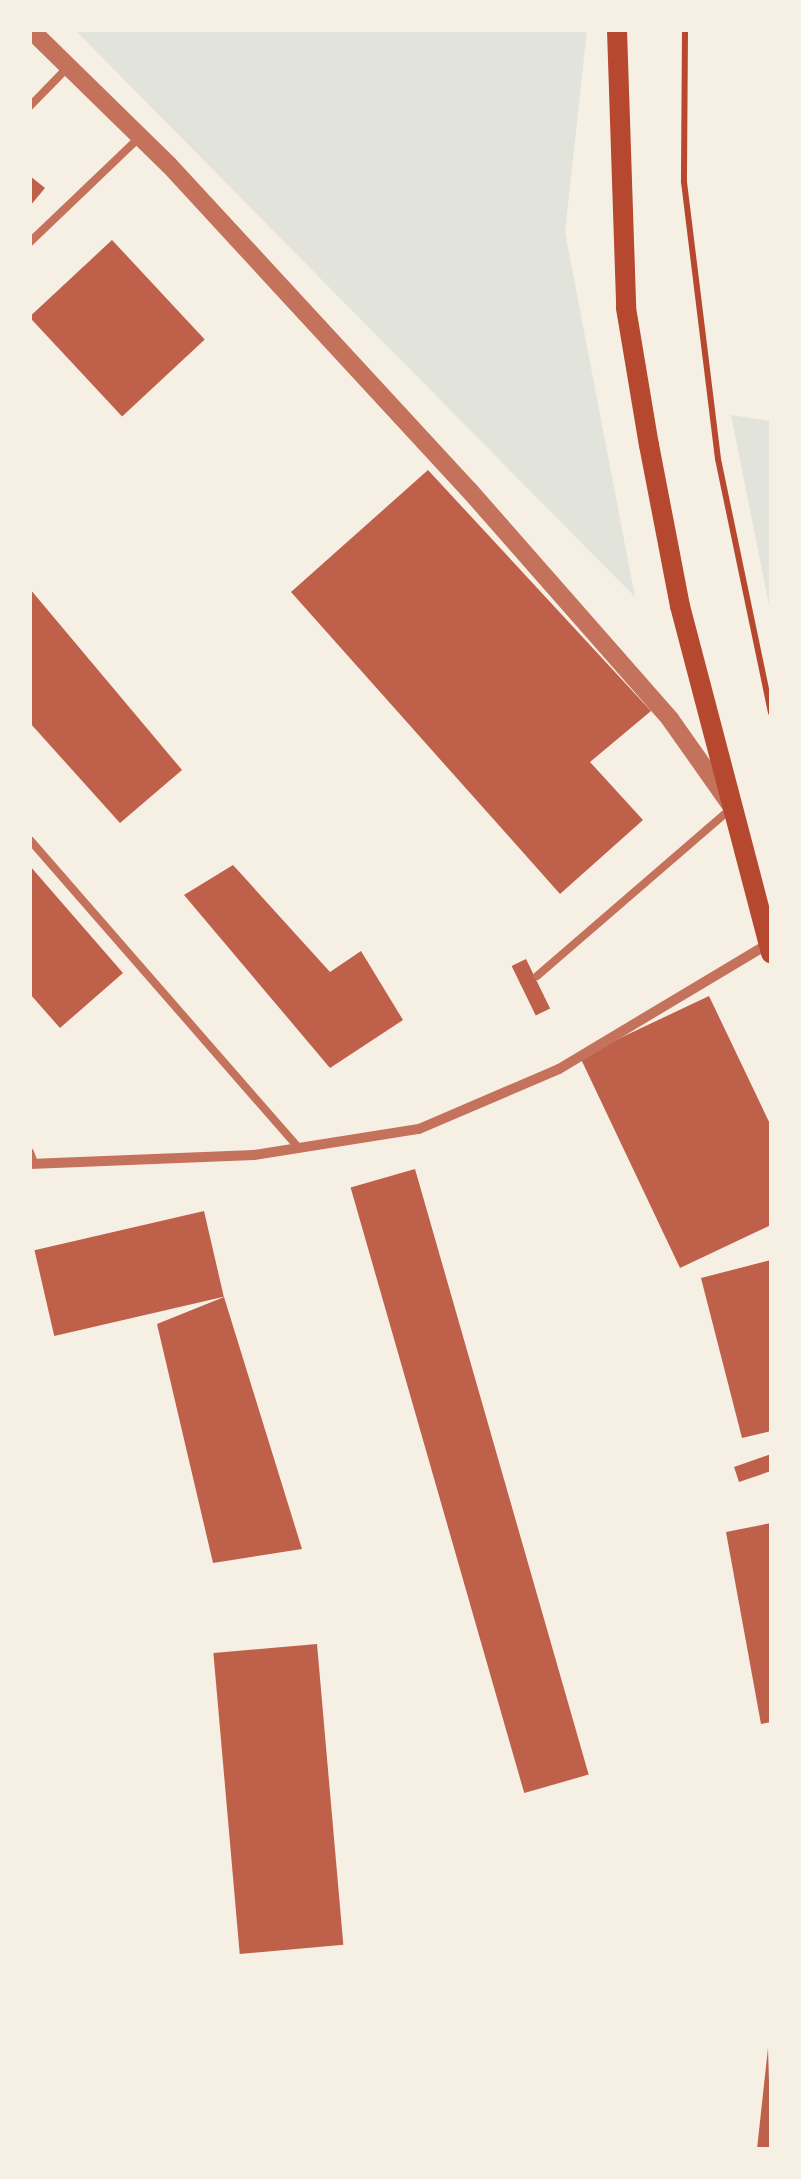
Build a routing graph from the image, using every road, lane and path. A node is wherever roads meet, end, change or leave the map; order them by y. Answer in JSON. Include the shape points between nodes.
{"nodes":[{"id":1,"x":31,"y":30,"type":"edge"},
{"id":2,"x":617,"y":30,"type":"edge"},
{"id":3,"x":685,"y":30,"type":"edge"},
{"id":4,"x":68,"y":67,"type":"junction"},
{"id":5,"x":30,"y":106,"type":"edge"},
{"id":6,"x":140,"y":138,"type":"junction"},
{"id":7,"x":30,"y":242,"type":"edge"},
{"id":8,"x":771,"y":714,"type":"edge"},
{"id":9,"x":732,"y":807,"type":"junction"},
{"id":10,"x":30,"y":840,"type":"edge"},
{"id":11,"x":770,"y":949,"type":"edge"},
{"id":12,"x":537,"y":976,"type":"dead end"},
{"id":13,"x":299,"y":1148,"type":"junction"},
{"id":14,"x":31,"y":1160,"type":"edge"}],
"edges":[{"from":1,"to":4,"type":"street"},
{"from":2,"to":9,"type":"main road","via":[[626,308],[680,606]]},
{"from":3,"to":8,"type":"path","via":[[684,182],[711,400]]},
{"from":4,"to":5,"type":"lane"},
{"from":4,"to":6,"type":"street"},
{"from":6,"to":7,"type":"lane"},
{"from":6,"to":9,"type":"street","via":[[496,520],[670,719]]},
{"from":9,"to":11,"type":"main road"},
{"from":9,"to":12,"type":"lane"},
{"from":10,"to":13,"type":"lane"},
{"from":11,"to":13,"type":"street","via":[[474,1110],[418,1129]]},
{"from":13,"to":14,"type":"street","via":[[183,1161]]}]}
